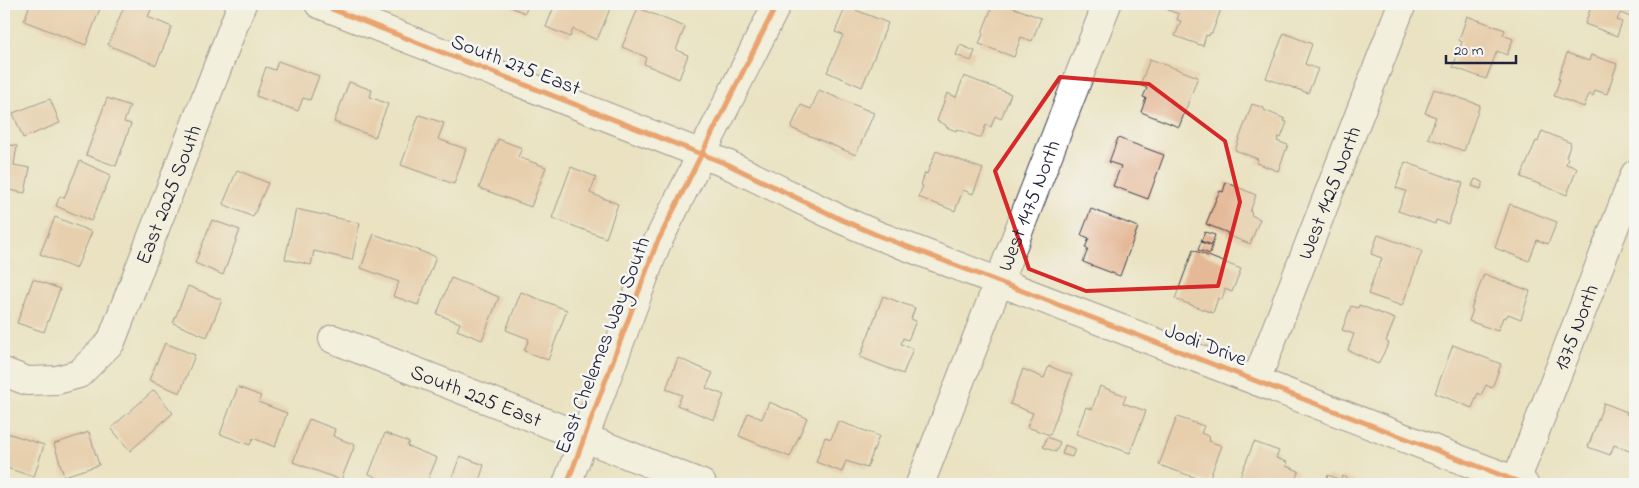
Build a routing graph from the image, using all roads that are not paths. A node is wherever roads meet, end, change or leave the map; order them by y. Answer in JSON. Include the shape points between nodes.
{"nodes":[{"id":1,"x":242,"y":4,"type":"edge"},
{"id":2,"x":319,"y":4,"type":"edge"},
{"id":3,"x":777,"y":4,"type":"edge"},
{"id":4,"x":1107,"y":4,"type":"edge"},
{"id":5,"x":1402,"y":4,"type":"edge"},
{"id":6,"x":702,"y":154,"type":"junction"},
{"id":7,"x":1635,"y":174,"type":"edge"},
{"id":8,"x":877,"y":235,"type":"joint"},
{"id":9,"x":999,"y":282,"type":"junction"},
{"id":10,"x":333,"y":339,"type":"dead end"},
{"id":11,"x":4,"y":372,"type":"edge"},
{"id":12,"x":1256,"y":381,"type":"junction"},
{"id":13,"x":585,"y":438,"type":"junction"},
{"id":14,"x":1520,"y":483,"type":"edge"},
{"id":15,"x":567,"y":484,"type":"edge"},
{"id":16,"x":702,"y":484,"type":"edge"},
{"id":17,"x":920,"y":484,"type":"edge"}],
"edges":[{"from":1,"to":11,"type":"street","name":"East 2025 South","via":[[111,342],[79,374],[58,380],[27,381]]},
{"from":2,"to":6,"type":"street","name":"South 275 East"},
{"from":3,"to":6,"type":"street","name":"East Chelemes Way South"},
{"from":4,"to":9,"type":"street","name":"West 1475 North"},
{"from":5,"to":12,"type":"street","name":"West 1425 North"},
{"from":6,"to":8,"type":"street","name":"South 275 East"},
{"from":6,"to":13,"type":"street","name":"East Chelemes Way South","via":[[656,244]]},
{"from":7,"to":14,"type":"street","name":"1375 North"},
{"from":8,"to":9,"type":"street","name":"Jodi Drive"},
{"from":9,"to":12,"type":"street","name":"Jodi Drive"},
{"from":9,"to":17,"type":"street","name":"West 1475 North"},
{"from":10,"to":13,"type":"street","name":"South 225 East"},
{"from":12,"to":14,"type":"street","name":"Jodi Drive"},
{"from":13,"to":15,"type":"street","name":"East Chelemes Way South"},
{"from":13,"to":16,"type":"street","name":"South 225 East"}]}
